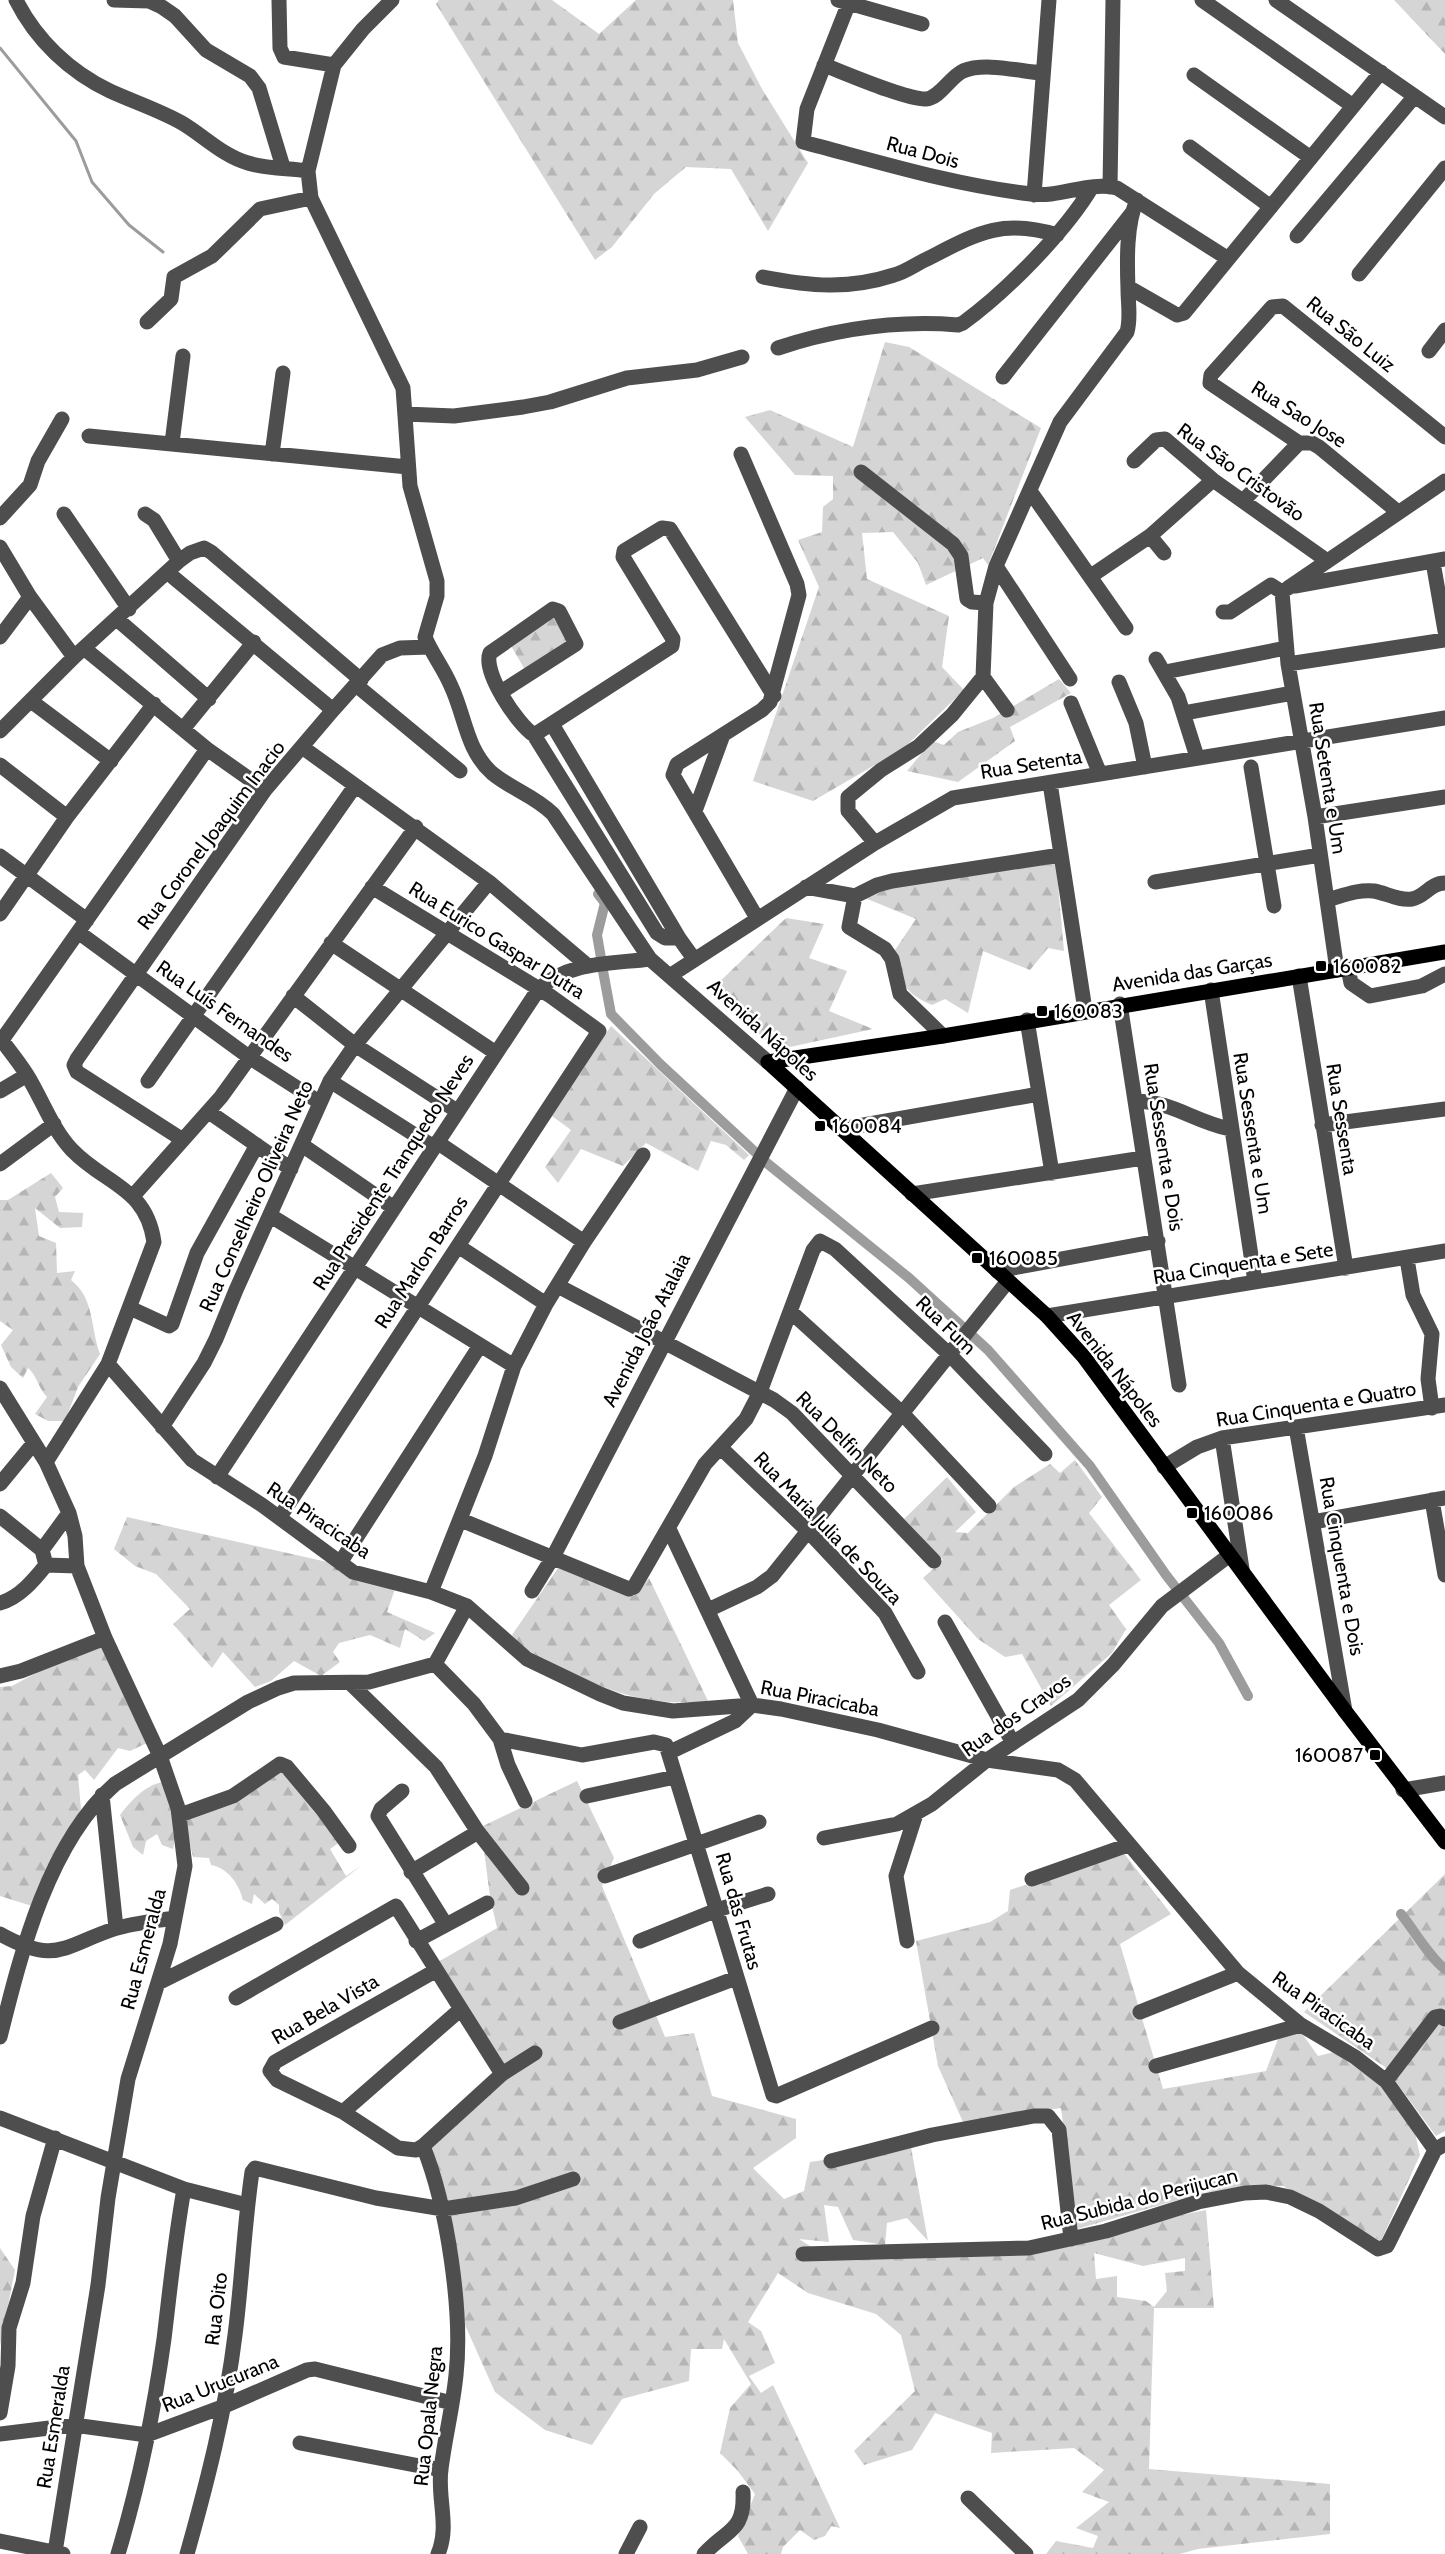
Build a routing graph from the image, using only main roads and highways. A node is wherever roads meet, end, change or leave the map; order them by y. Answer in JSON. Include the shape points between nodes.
{"nodes":[{"id":1,"x":1445,"y":952,"type":"edge"},
{"id":2,"x":768,"y":1062,"type":"joint"},
{"id":3,"x":1443,"y":1837,"type":"edge"}],
"edges":[{"from":1,"to":2,"type":"main road","name":"Avenida das Garças"},
{"from":2,"to":3,"type":"main road","name":"Avenida Nápoles","via":[[1047,1316],[1091,1365],[1403,1790]]}]}
